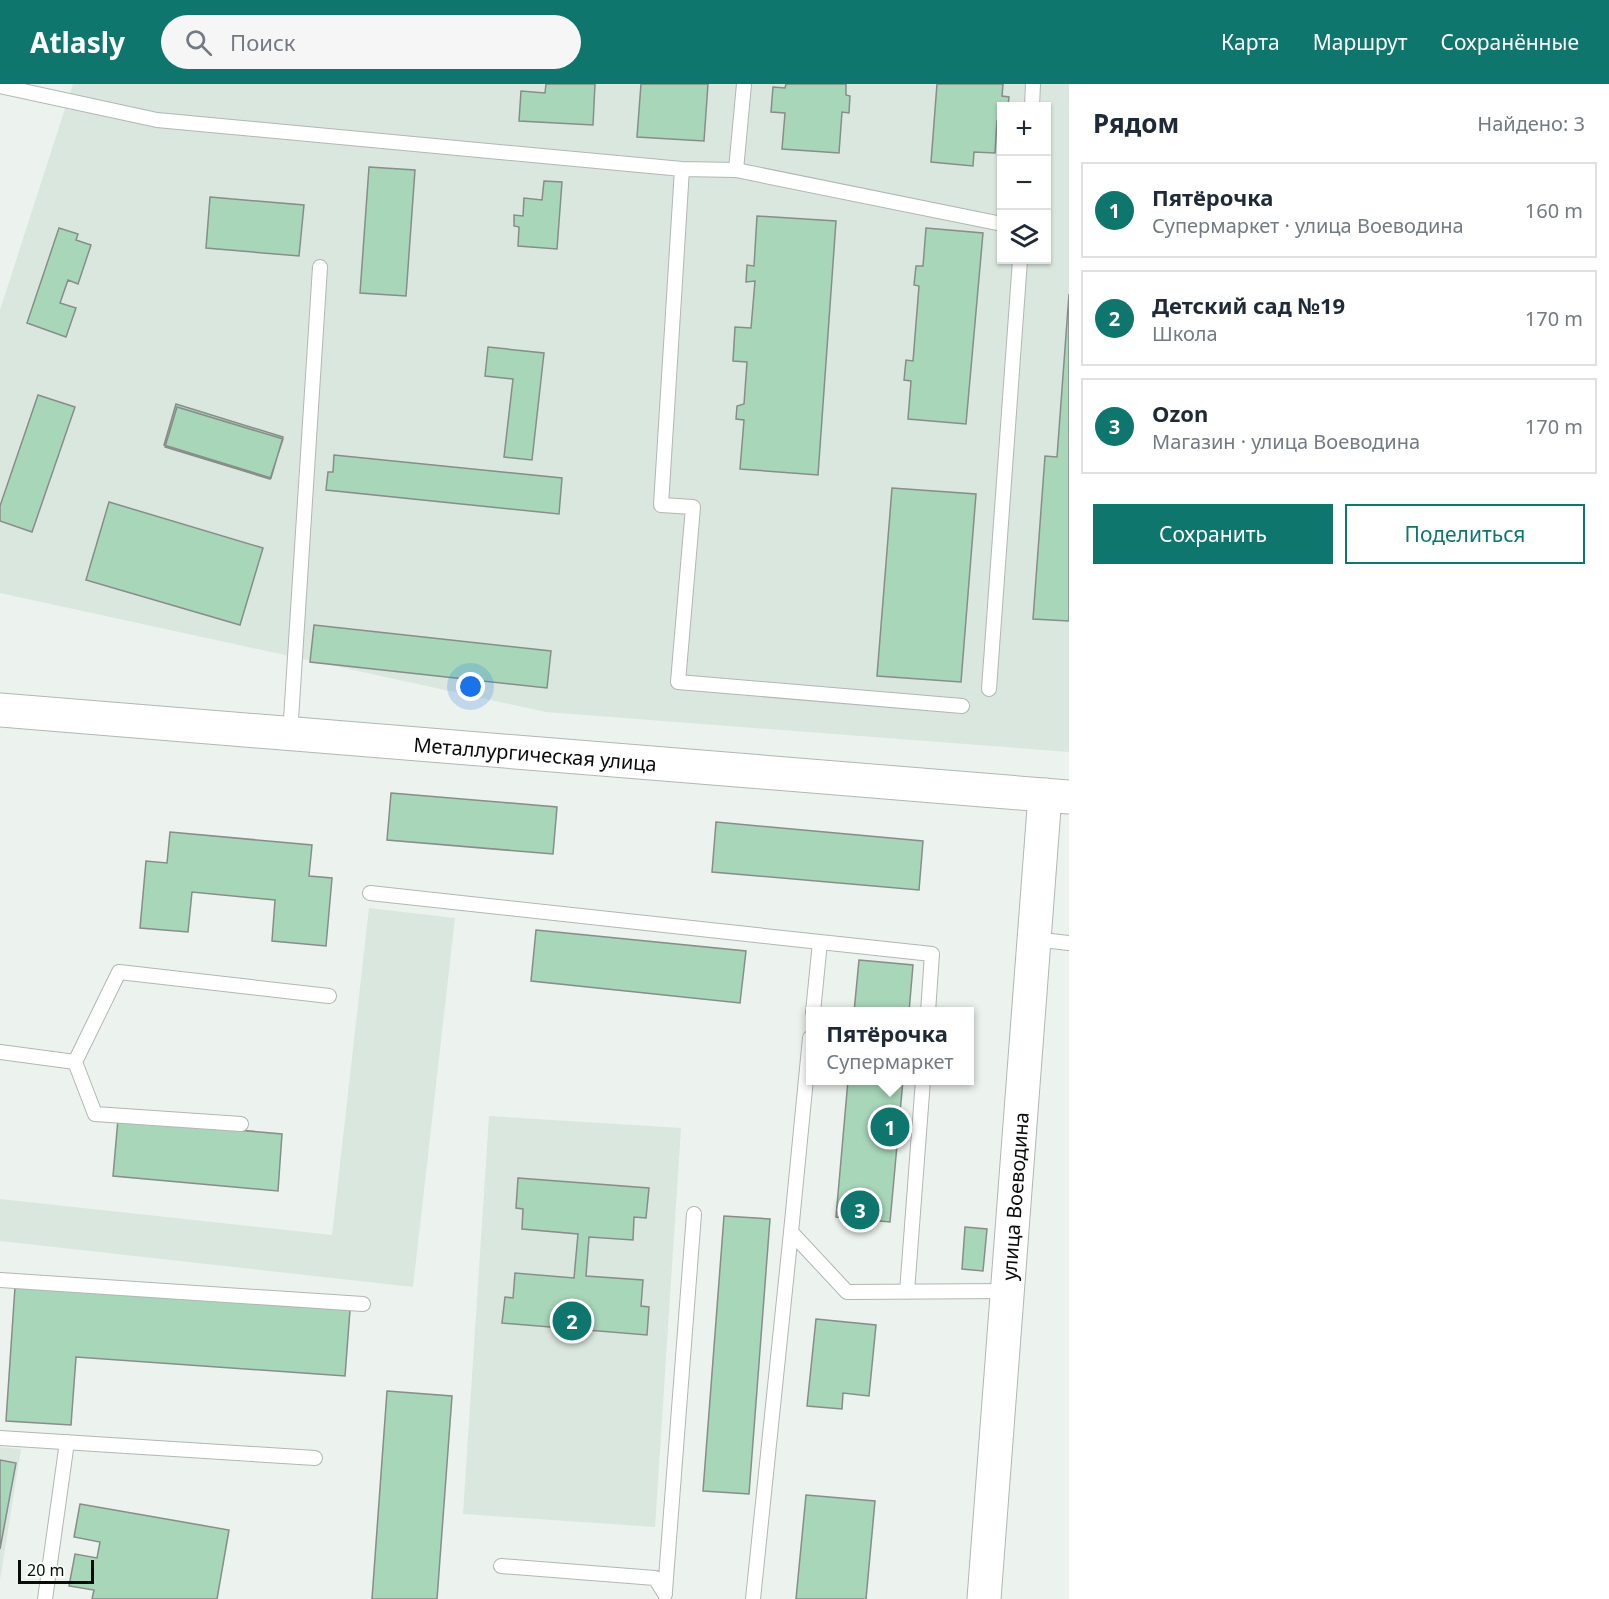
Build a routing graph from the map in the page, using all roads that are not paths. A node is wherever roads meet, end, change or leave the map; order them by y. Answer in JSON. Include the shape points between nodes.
{"nodes":[{"id":1,"x":744,"y":84,"type":"edge"},
{"id":2,"x":1034,"y":84,"type":"edge"},
{"id":3,"x":0,"y":86,"type":"edge"},
{"id":4,"x":1032,"y":102,"type":"edge"},
{"id":5,"x":682,"y":169,"type":"junction"},
{"id":6,"x":736,"y":170,"type":"junction"},
{"id":7,"x":997,"y":223,"type":"edge"},
{"id":8,"x":1020,"y":264,"type":"edge"},
{"id":9,"x":320,"y":267,"type":"dead end"},
{"id":10,"x":988,"y":689,"type":"dead end"},
{"id":11,"x":962,"y":706,"type":"dead end"},
{"id":12,"x":0,"y":710,"type":"edge"},
{"id":13,"x":290,"y":735,"type":"junction"},
{"id":14,"x":1057,"y":796,"type":"edge"},
{"id":15,"x":370,"y":893,"type":"dead end"},
{"id":16,"x":1034,"y":939,"type":"junction"},
{"id":17,"x":820,"y":942,"type":"junction"},
{"id":18,"x":1069,"y":943,"type":"edge"},
{"id":19,"x":329,"y":996,"type":"dead end"},
{"id":20,"x":813,"y":1007,"type":"edge"},
{"id":21,"x":928,"y":1007,"type":"edge"},
{"id":22,"x":0,"y":1052,"type":"edge"},
{"id":23,"x":75,"y":1062,"type":"junction"},
{"id":24,"x":806,"y":1079,"type":"edge"},
{"id":25,"x":923,"y":1085,"type":"edge"},
{"id":26,"x":241,"y":1124,"type":"dead end"},
{"id":27,"x":694,"y":1214,"type":"dead end"},
{"id":28,"x":791,"y":1232,"type":"junction"},
{"id":29,"x":0,"y":1280,"type":"edge"},
{"id":30,"x":1008,"y":1291,"type":"junction"},
{"id":31,"x":907,"y":1292,"type":"junction"},
{"id":32,"x":363,"y":1304,"type":"dead end"},
{"id":33,"x":0,"y":1438,"type":"edge"},
{"id":34,"x":67,"y":1442,"type":"junction"},
{"id":35,"x":315,"y":1458,"type":"dead end"},
{"id":36,"x":501,"y":1566,"type":"dead end"},
{"id":37,"x":665,"y":1595,"type":"edge"},
{"id":38,"x":45,"y":1599,"type":"edge"},
{"id":39,"x":753,"y":1599,"type":"edge"},
{"id":40,"x":984,"y":1599,"type":"edge"}],
"edges":[{"from":1,"to":6,"type":"lane"},
{"from":2,"to":4,"type":"lane"},
{"from":3,"to":5,"type":"lane","via":[[157,120]]},
{"from":5,"to":6,"type":"lane"},
{"from":5,"to":11,"type":"lane","via":[[661,505],[693,507],[678,682]]},
{"from":6,"to":7,"type":"lane"},
{"from":8,"to":10,"type":"lane"},
{"from":9,"to":13,"type":"lane"},
{"from":12,"to":13,"type":"street","name":"Металлургическая улица"},
{"from":13,"to":14,"type":"street","name":"Металлургическая улица"},
{"from":14,"to":16,"type":"street","name":"улица Воеводина"},
{"from":15,"to":17,"type":"lane"},
{"from":16,"to":18,"type":"lane"},
{"from":16,"to":30,"type":"street","name":"улица Воеводина"},
{"from":17,"to":20,"type":"lane"},
{"from":17,"to":21,"type":"lane","via":[[933,954]]},
{"from":19,"to":23,"type":"lane","via":[[119,972]]},
{"from":22,"to":23,"type":"lane"},
{"from":23,"to":26,"type":"lane","via":[[95,1114]]},
{"from":24,"to":28,"type":"lane"},
{"from":25,"to":31,"type":"lane"},
{"from":27,"to":37,"type":"lane"},
{"from":28,"to":31,"type":"lane","via":[[847,1292]]},
{"from":28,"to":39,"type":"lane"},
{"from":29,"to":32,"type":"lane"},
{"from":30,"to":31,"type":"lane"},
{"from":30,"to":40,"type":"street","name":"улица Воеводина"},
{"from":33,"to":34,"type":"lane"},
{"from":34,"to":35,"type":"lane"},
{"from":34,"to":38,"type":"lane"},
{"from":36,"to":37,"type":"lane","via":[[655,1578]]}]}
